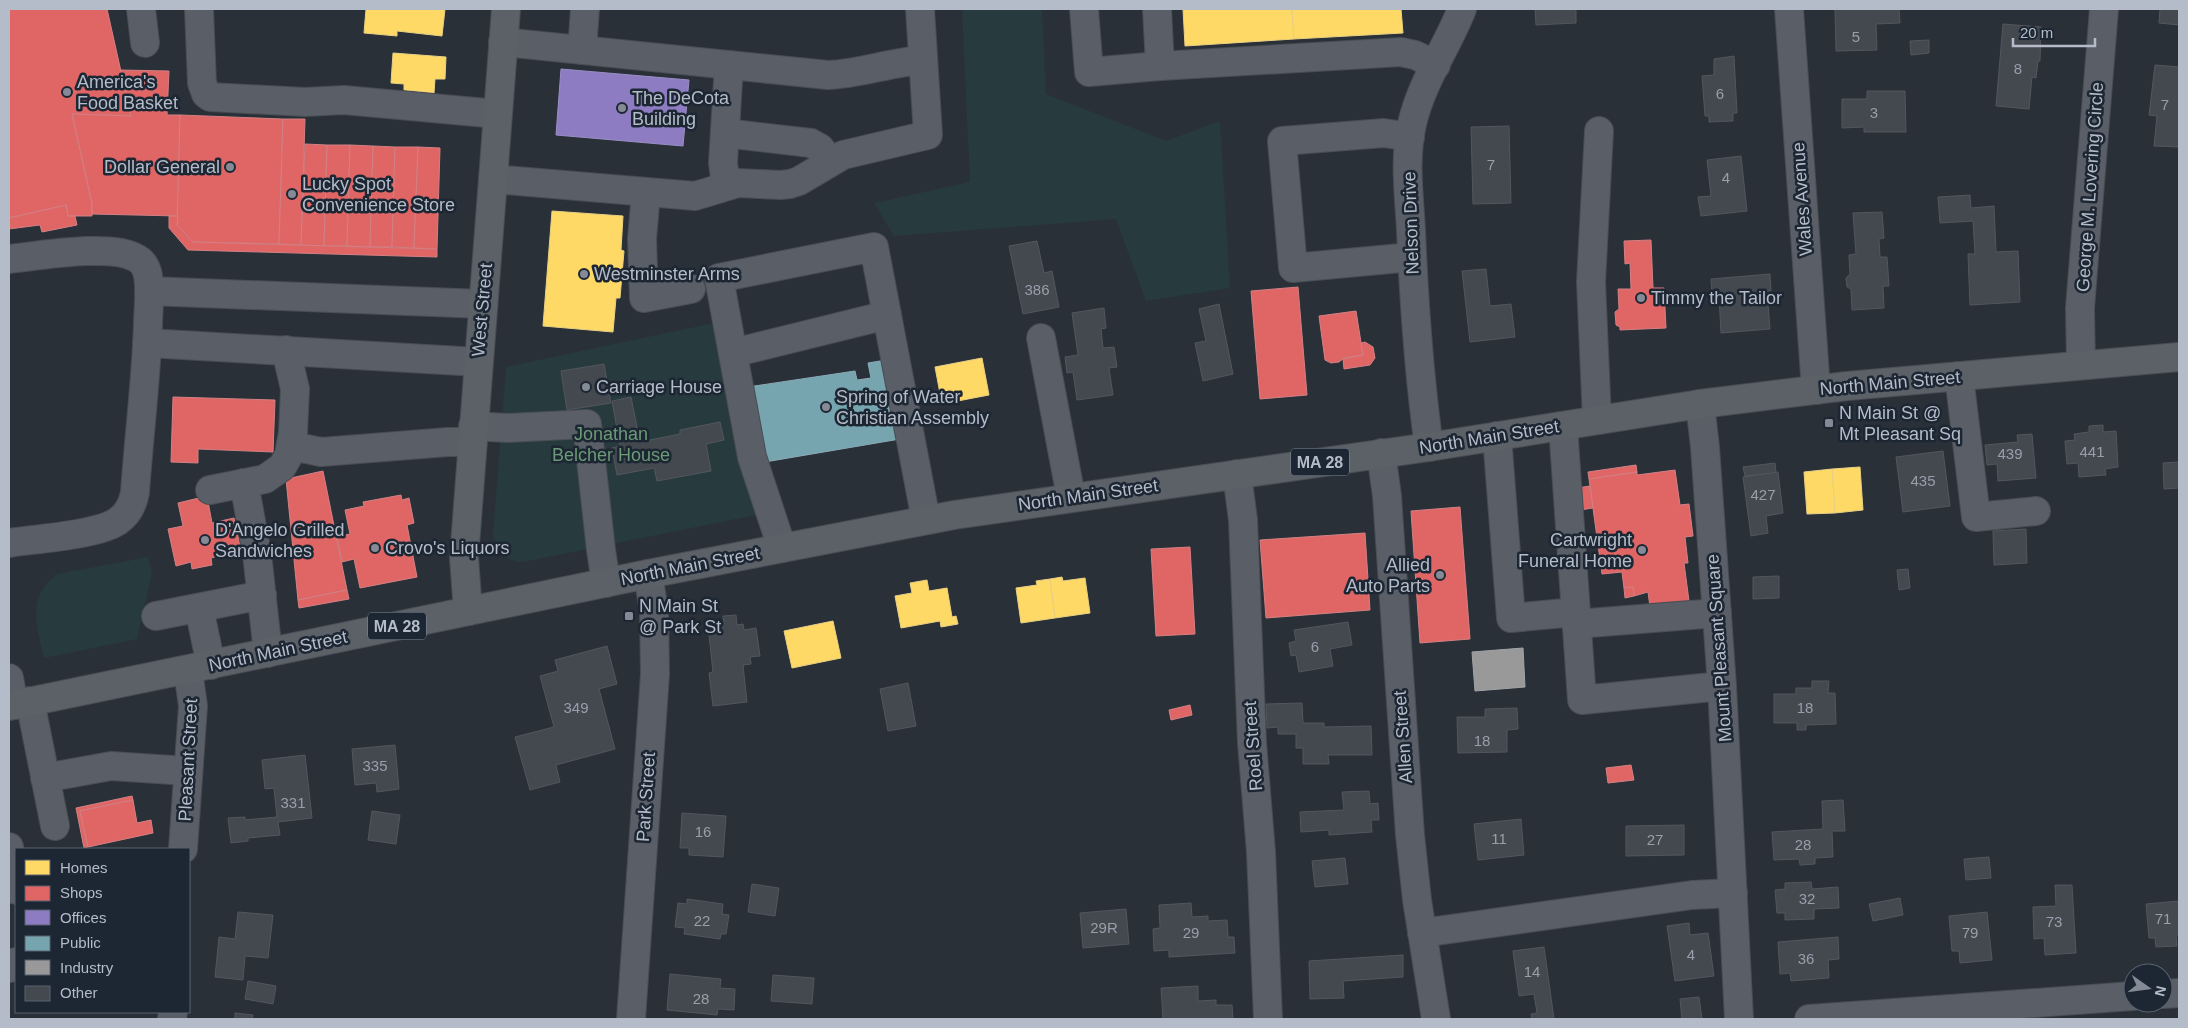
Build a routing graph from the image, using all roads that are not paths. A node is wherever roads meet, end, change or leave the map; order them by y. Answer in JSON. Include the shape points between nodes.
{"nodes":[{"id":1,"x":141,"y":9,"type":"edge"},
{"id":2,"x":199,"y":9,"type":"edge"},
{"id":3,"x":506,"y":9,"type":"edge"},
{"id":4,"x":585,"y":9,"type":"edge"},
{"id":5,"x":920,"y":9,"type":"edge"},
{"id":6,"x":1084,"y":9,"type":"edge"},
{"id":7,"x":1157,"y":9,"type":"edge"},
{"id":8,"x":1462,"y":9,"type":"edge"},
{"id":9,"x":1789,"y":9,"type":"edge"},
{"id":10,"x":2104,"y":9,"type":"edge"},
{"id":11,"x":504,"y":42,"type":"junction"},
{"id":12,"x":145,"y":43,"type":"dead end"},
{"id":13,"x":582,"y":50,"type":"junction"},
{"id":14,"x":923,"y":60,"type":"junction"},
{"id":15,"x":729,"y":64,"type":"junction"},
{"id":16,"x":1436,"y":65,"type":"junction"},
{"id":17,"x":1160,"y":66,"type":"junction"},
{"id":18,"x":498,"y":114,"type":"junction"},
{"id":19,"x":1598,"y":131,"type":"dead end"},
{"id":20,"x":725,"y":133,"type":"junction"},
{"id":21,"x":1410,"y":137,"type":"junction"},
{"id":22,"x":830,"y":162,"type":"junction"},
{"id":23,"x":493,"y":179,"type":"junction"},
{"id":24,"x":726,"y":186,"type":"junction"},
{"id":25,"x":646,"y":193,"type":"junction"},
{"id":26,"x":1412,"y":257,"type":"junction"},
{"id":27,"x":9,"y":259,"type":"edge"},
{"id":28,"x":691,"y":289,"type":"dead end"},
{"id":29,"x":149,"y":292,"type":"junction"},
{"id":30,"x":483,"y":304,"type":"junction"},
{"id":31,"x":887,"y":316,"type":"junction"},
{"id":32,"x":1041,"y":338,"type":"dead end"},
{"id":33,"x":148,"y":342,"type":"junction"},
{"id":34,"x":286,"y":350,"type":"junction"},
{"id":35,"x":733,"y":353,"type":"junction"},
{"id":36,"x":2179,"y":357,"type":"edge"},
{"id":37,"x":478,"y":362,"type":"junction"},
{"id":38,"x":2081,"y":365,"type":"junction"},
{"id":39,"x":1958,"y":376,"type":"junction"},
{"id":40,"x":1816,"y":390,"type":"junction"},
{"id":41,"x":1700,"y":404,"type":"junction"},
{"id":42,"x":1598,"y":420,"type":"junction"},
{"id":43,"x":1563,"y":426,"type":"junction"},
{"id":44,"x":473,"y":434,"type":"junction"},
{"id":45,"x":1497,"y":436,"type":"junction"},
{"id":46,"x":292,"y":446,"type":"junction"},
{"id":47,"x":1430,"y":446,"type":"junction"},
{"id":48,"x":1381,"y":453,"type":"junction"},
{"id":49,"x":1237,"y":474,"type":"junction"},
{"id":50,"x":244,"y":483,"type":"junction"},
{"id":51,"x":210,"y":490,"type":"dead end"},
{"id":52,"x":1071,"y":497,"type":"junction"},
{"id":53,"x":2036,"y":511,"type":"dead end"},
{"id":54,"x":926,"y":520,"type":"junction"},
{"id":55,"x":9,"y":543,"type":"edge"},
{"id":56,"x":782,"y":548,"type":"junction"},
{"id":57,"x":648,"y":574,"type":"junction"},
{"id":58,"x":606,"y":583,"type":"junction"},
{"id":59,"x":262,"y":596,"type":"junction"},
{"id":60,"x":199,"y":608,"type":"junction"},
{"id":61,"x":468,"y":611,"type":"junction"},
{"id":62,"x":1718,"y":613,"type":"junction"},
{"id":63,"x":156,"y":616,"type":"dead end"},
{"id":64,"x":1576,"y":618,"type":"junction"},
{"id":65,"x":268,"y":653,"type":"junction"},
{"id":66,"x":199,"y":668,"type":"junction"},
{"id":67,"x":9,"y":678,"type":"edge"},
{"id":68,"x":1722,"y":686,"type":"junction"},
{"id":69,"x":18,"y":704,"type":"edge"},
{"id":70,"x":188,"y":771,"type":"junction"},
{"id":71,"x":45,"y":778,"type":"junction"},
{"id":72,"x":55,"y":826,"type":"dead end"},
{"id":73,"x":9,"y":847,"type":"edge"},
{"id":74,"x":183,"y":848,"type":"edge"},
{"id":75,"x":15,"y":884,"type":"edge"},
{"id":76,"x":1733,"y":893,"type":"junction"},
{"id":77,"x":1422,"y":933,"type":"junction"},
{"id":78,"x":2123,"y":997,"type":"edge"},
{"id":79,"x":631,"y":1019,"type":"edge"},
{"id":80,"x":1268,"y":1019,"type":"edge"},
{"id":81,"x":1436,"y":1019,"type":"edge"},
{"id":82,"x":1739,"y":1019,"type":"edge"},
{"id":83,"x":1809,"y":1019,"type":"edge"}],
"edges":[{"from":1,"to":12,"type":"street"},
{"from":2,"to":18,"type":"street","via":[[202,83],[210,97],[305,102],[344,100]]},
{"from":3,"to":11,"type":"main road","name":"West Street"},
{"from":4,"to":13,"type":"street"},
{"from":5,"to":14,"type":"street"},
{"from":6,"to":17,"type":"street","via":[[1088,72]]},
{"from":7,"to":17,"type":"street"},
{"from":8,"to":16,"type":"street","name":"Nelson Drive"},
{"from":9,"to":40,"type":"street","name":"Wales Avenue"},
{"from":10,"to":38,"type":"street","name":"George M. Lovering Circle","via":[[2080,308]]},
{"from":11,"to":13,"type":"street"},
{"from":11,"to":18,"type":"main road","name":"West Street"},
{"from":13,"to":15,"type":"street"},
{"from":14,"to":15,"type":"street","via":[[828,75]]},
{"from":14,"to":22,"type":"street","via":[[928,135],[859,150]]},
{"from":15,"to":20,"type":"street"},
{"from":16,"to":17,"type":"street","via":[[1401,52]]},
{"from":16,"to":21,"type":"street","name":"Nelson Drive","via":[[1415,113]]},
{"from":18,"to":23,"type":"main road","name":"West Street"},
{"from":19,"to":42,"type":"street","via":[[1591,282]]},
{"from":20,"to":22,"type":"street","via":[[810,143],[820,148]]},
{"from":20,"to":24,"type":"street","via":[[723,172]]},
{"from":21,"to":26,"type":"street","name":"Nelson Drive"},
{"from":21,"to":26,"type":"street","via":[[1384,133],[1282,141],[1293,268]]},
{"from":22,"to":24,"type":"street","via":[[790,184],[738,183]]},
{"from":23,"to":25,"type":"street"},
{"from":23,"to":30,"type":"main road","name":"West Street"},
{"from":24,"to":25,"type":"street","via":[[695,196]]},
{"from":25,"to":28,"type":"street","via":[[642,239],[644,298]]},
{"from":26,"to":47,"type":"street","name":"Nelson Drive","via":[[1419,357]]},
{"from":27,"to":29,"type":"street","via":[[78,252],[120,252],[139,259],[145,266]]},
{"from":29,"to":30,"type":"street"},
{"from":29,"to":33,"type":"street"},
{"from":30,"to":37,"type":"main road","name":"West Street"},
{"from":31,"to":35,"type":"street"},
{"from":31,"to":35,"type":"street","via":[[874,247],[719,278]]},
{"from":31,"to":54,"type":"street"},
{"from":32,"to":52,"type":"street"},
{"from":33,"to":34,"type":"street"},
{"from":33,"to":55,"type":"street","via":[[132,505],[118,521],[100,529]]},
{"from":34,"to":37,"type":"street"},
{"from":34,"to":46,"type":"street","via":[[294,389]]},
{"from":35,"to":56,"type":"street","via":[[752,457]]},
{"from":36,"to":38,"type":"main road","name":"North Main Street","number":"MA 28"},
{"from":37,"to":44,"type":"main road","name":"West Street"},
{"from":38,"to":39,"type":"main road","name":"North Main Street","number":"MA 28"},
{"from":39,"to":40,"type":"main road","name":"North Main Street","number":"MA 28"},
{"from":39,"to":53,"type":"street","via":[[1976,517]]},
{"from":40,"to":41,"type":"main road","name":"North Main Street","number":"MA 28"},
{"from":41,"to":42,"type":"main road","name":"North Main Street","number":"MA 28"},
{"from":41,"to":62,"type":"street","name":"Mount Pleasant Square"},
{"from":42,"to":43,"type":"main road","name":"North Main Street","number":"MA 28"},
{"from":43,"to":45,"type":"main road","name":"North Main Street","number":"MA 28"},
{"from":43,"to":64,"type":"street"},
{"from":44,"to":46,"type":"street","via":[[448,442],[321,452]]},
{"from":44,"to":58,"type":"street","via":[[506,428],[587,424]]},
{"from":44,"to":61,"type":"main road","name":"West Street","via":[[464,558]]},
{"from":45,"to":47,"type":"main road","name":"North Main Street","number":"MA 28"},
{"from":45,"to":64,"type":"street","via":[[1511,618]]},
{"from":46,"to":50,"type":"street","via":[[277,472],[265,479]]},
{"from":47,"to":48,"type":"main road","name":"North Main Street","number":"MA 28"},
{"from":48,"to":49,"type":"main road","name":"North Main Street","number":"MA 28"},
{"from":48,"to":77,"type":"street","name":"Allen Street","via":[[1388,506],[1410,835]]},
{"from":49,"to":52,"type":"main road","name":"North Main Street","number":"MA 28"},
{"from":49,"to":80,"type":"street","name":"Roel Street","via":[[1243,520]]},
{"from":50,"to":51,"type":"street"},
{"from":50,"to":59,"type":"street"},
{"from":52,"to":54,"type":"main road","name":"North Main Street","number":"MA 28"},
{"from":54,"to":56,"type":"main road","name":"North Main Street","number":"MA 28"},
{"from":56,"to":57,"type":"main road","name":"North Main Street","number":"MA 28"},
{"from":57,"to":58,"type":"main road","name":"North Main Street","number":"MA 28"},
{"from":57,"to":79,"type":"street","name":"Park Street","via":[[654,611],[654,674]]},
{"from":58,"to":61,"type":"main road","name":"North Main Street","number":"MA 28"},
{"from":59,"to":60,"type":"street"},
{"from":59,"to":65,"type":"street"},
{"from":60,"to":63,"type":"street"},
{"from":60,"to":66,"type":"street","name":"Pleasant Street"},
{"from":61,"to":65,"type":"main road","name":"North Main Street","number":"MA 28"},
{"from":62,"to":64,"type":"street"},
{"from":62,"to":68,"type":"street","name":"Mount Pleasant Square"},
{"from":64,"to":68,"type":"street","via":[[1582,700]]},
{"from":65,"to":66,"type":"main road","name":"North Main Street","number":"MA 28"},
{"from":66,"to":69,"type":"main road","name":"North Main Street","number":"MA 28"},
{"from":66,"to":70,"type":"street","name":"Pleasant Street"},
{"from":67,"to":69,"type":"street"},
{"from":68,"to":76,"type":"street","name":"Mount Pleasant Square"},
{"from":69,"to":71,"type":"street"},
{"from":70,"to":71,"type":"street","via":[[111,766]]},
{"from":70,"to":74,"type":"street","name":"Pleasant Street"},
{"from":71,"to":72,"type":"street"},
{"from":73,"to":75,"type":"street"},
{"from":76,"to":77,"type":"street","via":[[1692,895]]},
{"from":76,"to":82,"type":"street","name":"Mount Pleasant Square"},
{"from":77,"to":81,"type":"street","name":"Allen Street"},
{"from":78,"to":83,"type":"street"}]}
